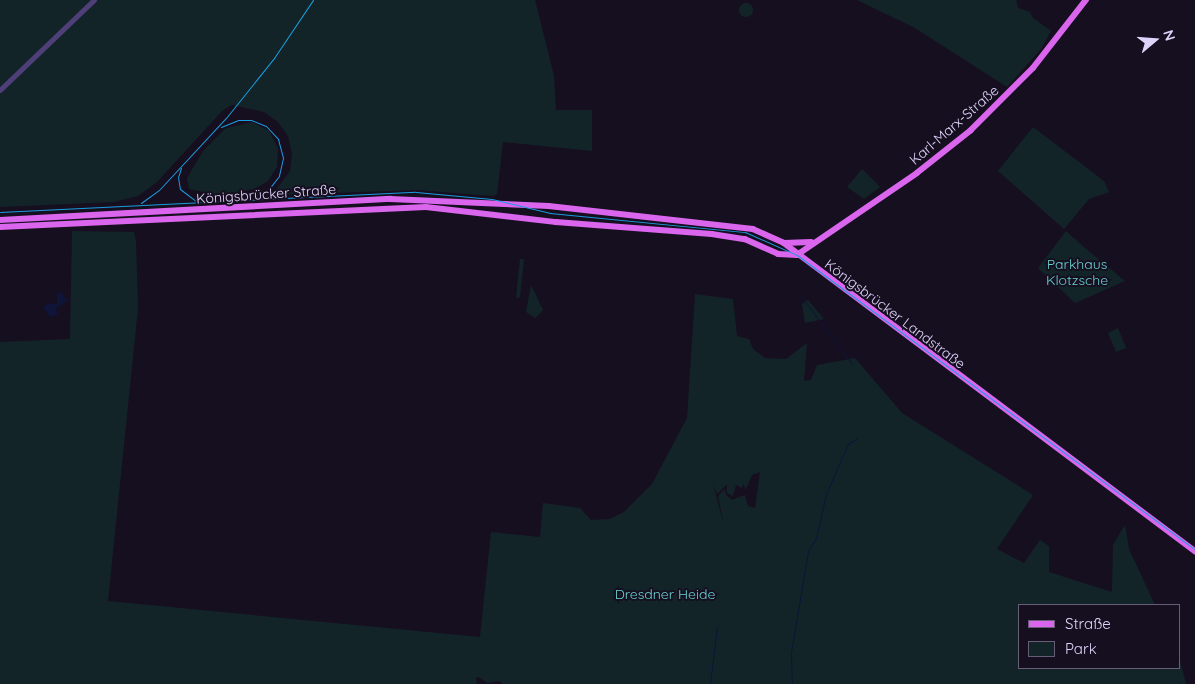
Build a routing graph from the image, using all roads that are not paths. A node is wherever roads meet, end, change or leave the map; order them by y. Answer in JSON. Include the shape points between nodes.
{"nodes":[{"id":1,"x":94,"y":0,"type":"edge"},
{"id":2,"x":1086,"y":0,"type":"edge"},
{"id":3,"x":0,"y":90,"type":"edge"},
{"id":4,"x":534,"y":218,"type":"joint"},
{"id":5,"x":0,"y":220,"type":"edge"},
{"id":6,"x":0,"y":227,"type":"edge"},
{"id":7,"x":814,"y":242,"type":"junction"},
{"id":8,"x":784,"y":244,"type":"junction"},
{"id":9,"x":797,"y":255,"type":"junction"},
{"id":10,"x":1195,"y":551,"type":"edge"}],
"edges":[{"from":1,"to":3,"type":"street"},
{"from":2,"to":7,"type":"main road","name":"Karl-Marx-Straße","via":[[1033,68],[967,134],[917,173]]},
{"from":4,"to":6,"type":"main road","name":"Königsbrücker Straße","via":[[392,207]]},
{"from":4,"to":9,"type":"main road","name":"Königsbrücker Landstraße","via":[[736,237],[778,254]]},
{"from":5,"to":8,"type":"main road","name":"Königsbrücker Straße","via":[[390,199],[534,205],[730,225],[762,232]]},
{"from":7,"to":8,"type":"main road"},
{"from":7,"to":9,"type":"main road","name":"Karl-Marx-Straße"},
{"from":8,"to":9,"type":"main road"},
{"from":9,"to":10,"type":"main road","name":"Königsbrücker Landstraße"}]}
